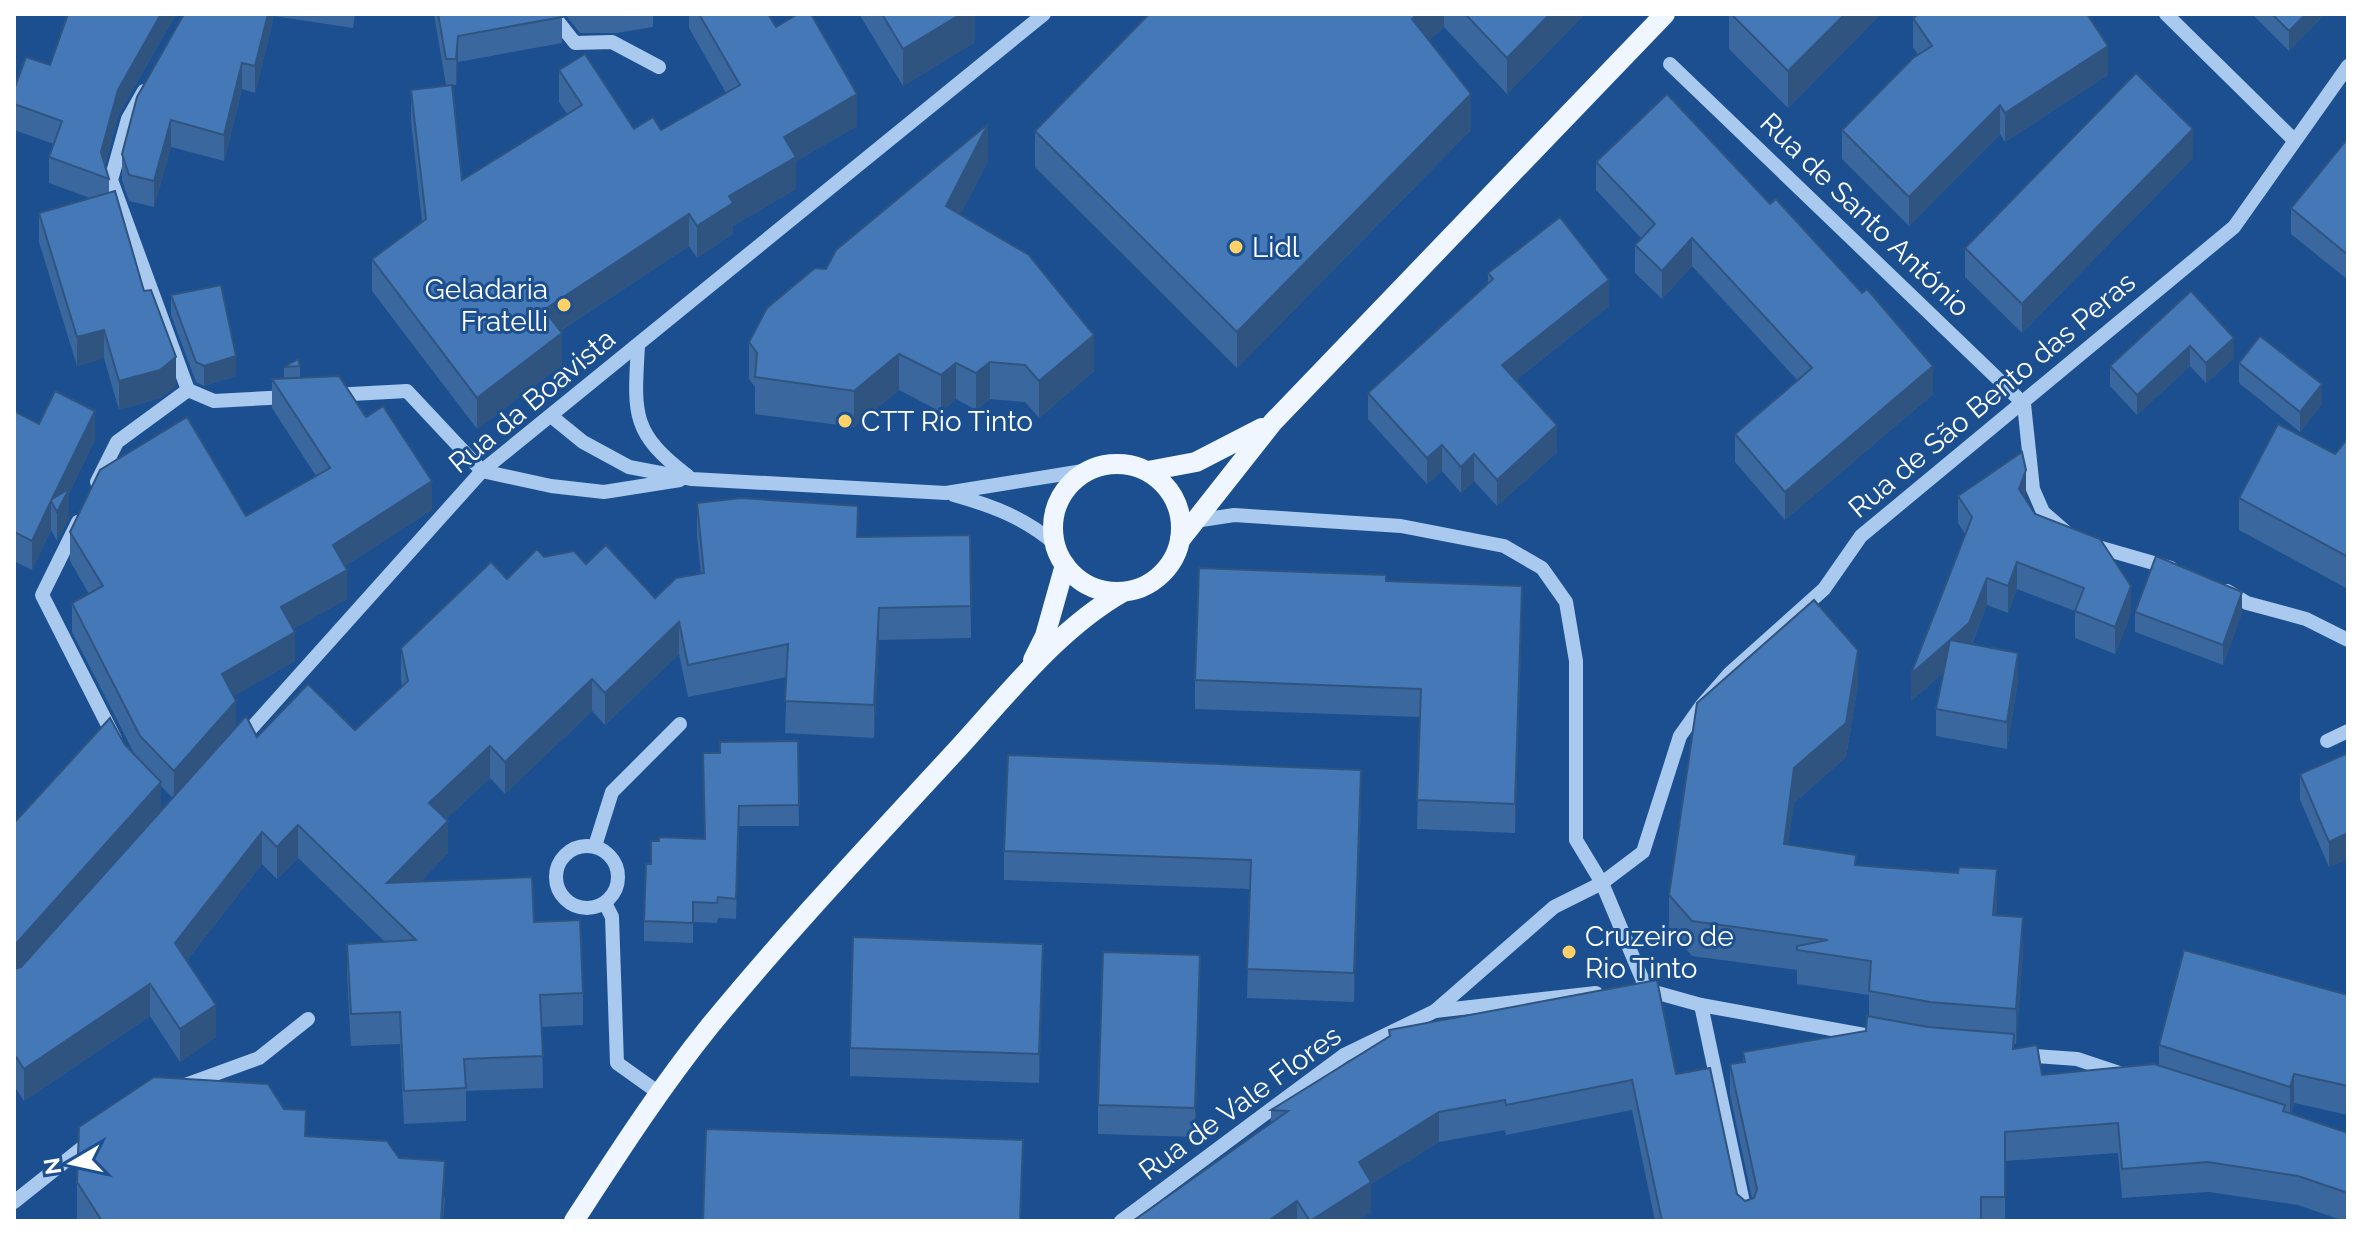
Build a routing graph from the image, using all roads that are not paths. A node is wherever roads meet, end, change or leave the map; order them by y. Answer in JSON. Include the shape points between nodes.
{"nodes":[{"id":1,"x":552,"y":14,"type":"edge"},
{"id":2,"x":1044,"y":14,"type":"edge"},
{"id":3,"x":1665,"y":14,"type":"edge"},
{"id":4,"x":2166,"y":14,"type":"edge"},
{"id":5,"x":1670,"y":64,"type":"dead end"},
{"id":6,"x":2348,"y":66,"type":"edge"},
{"id":7,"x":659,"y":67,"type":"dead end"},
{"id":8,"x":150,"y":80,"type":"edge"},
{"id":9,"x":2293,"y":139,"type":"junction"},
{"id":10,"x":638,"y":346,"type":"junction"},
{"id":11,"x":188,"y":390,"type":"junction"},
{"id":12,"x":2024,"y":404,"type":"junction"},
{"id":13,"x":551,"y":416,"type":"junction"},
{"id":14,"x":1273,"y":422,"type":"junction"},
{"id":15,"x":1089,"y":470,"type":"junction"},
{"id":16,"x":482,"y":471,"type":"junction"},
{"id":17,"x":1148,"y":471,"type":"junction"},
{"id":18,"x":692,"y":479,"type":"junction"},
{"id":19,"x":946,"y":493,"type":"junction"},
{"id":20,"x":1195,"y":521,"type":"junction"},
{"id":21,"x":1180,"y":540,"type":"junction"},
{"id":22,"x":1055,"y":544,"type":"junction"},
{"id":23,"x":1065,"y":565,"type":"junction"},
{"id":24,"x":2185,"y":572,"type":"edge"},
{"id":25,"x":2214,"y":584,"type":"edge"},
{"id":26,"x":1123,"y":592,"type":"junction"},
{"id":27,"x":2348,"y":640,"type":"edge"},
{"id":28,"x":1021,"y":681,"type":"junction"},
{"id":29,"x":680,"y":724,"type":"dead end"},
{"id":30,"x":2348,"y":731,"type":"edge"},
{"id":31,"x":2327,"y":741,"type":"dead end"},
{"id":32,"x":227,"y":755,"type":"edge"},
{"id":33,"x":125,"y":757,"type":"edge"},
{"id":34,"x":595,"y":846,"type":"junction"},
{"id":35,"x":1602,"y":883,"type":"junction"},
{"id":36,"x":605,"y":903,"type":"junction"},
{"id":37,"x":1646,"y":988,"type":"junction"},
{"id":38,"x":1701,"y":1005,"type":"junction"},
{"id":39,"x":1435,"y":1011,"type":"junction"},
{"id":40,"x":308,"y":1019,"type":"dead end"},
{"id":41,"x":1884,"y":1039,"type":"edge"},
{"id":42,"x":2003,"y":1053,"type":"edge"},
{"id":43,"x":2137,"y":1078,"type":"edge"},
{"id":44,"x":169,"y":1093,"type":"edge"},
{"id":45,"x":659,"y":1093,"type":"junction"},
{"id":46,"x":107,"y":1127,"type":"edge"},
{"id":47,"x":14,"y":1202,"type":"edge"},
{"id":48,"x":574,"y":1221,"type":"edge"},
{"id":49,"x":1121,"y":1221,"type":"edge"},
{"id":50,"x":1747,"y":1221,"type":"edge"}],
"edges":[{"from":1,"to":7,"type":"street","via":[[575,43],[612,42]]},
{"from":2,"to":10,"type":"street","name":"Rua da Boavista"},
{"from":3,"to":14,"type":"main road"},
{"from":4,"to":9,"type":"street"},
{"from":5,"to":12,"type":"street","name":"Rua de Santo António"},
{"from":6,"to":9,"type":"street","name":"Rua de São Bento das Peras"},
{"from":8,"to":11,"type":"street","via":[[128,119],[111,180]]},
{"from":9,"to":12,"type":"street","name":"Rua de São Bento das Peras","via":[[2234,227]]},
{"from":10,"to":13,"type":"street","name":"Rua da Boavista"},
{"from":10,"to":18,"type":"street","via":[[636,390],[644,435]]},
{"from":11,"to":16,"type":"street","via":[[214,401],[407,391]]},
{"from":11,"to":33,"type":"street","via":[[117,442],[42,595]]},
{"from":12,"to":24,"type":"street","via":[[2027,456],[2043,512],[2085,543]]},
{"from":12,"to":35,"type":"street","name":"Rua de São Bento das Peras","via":[[1861,536],[1824,589],[1729,674],[1680,736],[1643,852]]},
{"from":13,"to":16,"type":"street","name":"Rua da Boavista"},
{"from":13,"to":18,"type":"street","via":[[583,442],[629,467]]},
{"from":14,"to":17,"type":"main road","via":[[1196,462]]},
{"from":14,"to":20,"type":"main road"},
{"from":15,"to":17,"type":"main road","via":[[1118,464]]},
{"from":15,"to":19,"type":"street"},
{"from":15,"to":22,"type":"main road","via":[[1059,501]]},
{"from":16,"to":18,"type":"street","via":[[604,492]]},
{"from":16,"to":32,"type":"street","name":"Rua da Boavista"},
{"from":17,"to":21,"type":"main road","via":[[1175,500]]},
{"from":18,"to":19,"type":"street"},
{"from":19,"to":22,"type":"street","via":[[1032,524]]},
{"from":20,"to":21,"type":"main road"},
{"from":20,"to":35,"type":"street","via":[[1234,515],[1401,526],[1504,546],[1542,568],[1566,602],[1576,661],[1576,840]]},
{"from":21,"to":26,"type":"main road","via":[[1161,575]]},
{"from":22,"to":23,"type":"main road"},
{"from":23,"to":26,"type":"main road","via":[[1080,582]]},
{"from":23,"to":28,"type":"main road","via":[[1045,636]]},
{"from":25,"to":27,"type":"street","via":[[2247,603],[2306,619]]},
{"from":26,"to":28,"type":"main road","via":[[1087,615]]},
{"from":28,"to":45,"type":"main road","via":[[831,886]]},
{"from":29,"to":34,"type":"street","via":[[612,792]]},
{"from":30,"to":31,"type":"street"},
{"from":34,"to":36,"type":"street","via":[[612,857],[619,876]]},
{"from":34,"to":36,"type":"street","via":[[566,853],[556,881],[574,905]]},
{"from":35,"to":37,"type":"street"},
{"from":35,"to":39,"type":"street","name":"Rua de São Bento das Peras","via":[[1554,907]]},
{"from":36,"to":45,"type":"street","via":[[612,917],[617,1063]]},
{"from":37,"to":38,"type":"street"},
{"from":37,"to":39,"type":"street"},
{"from":38,"to":41,"type":"street"},
{"from":38,"to":50,"type":"street"},
{"from":39,"to":49,"type":"street","name":"Rua de Vale Flores","via":[[1344,1055]]},
{"from":40,"to":44,"type":"street","via":[[259,1058]]},
{"from":42,"to":43,"type":"street","via":[[2077,1059]]},
{"from":45,"to":48,"type":"main road"},
{"from":46,"to":47,"type":"street"}]}
